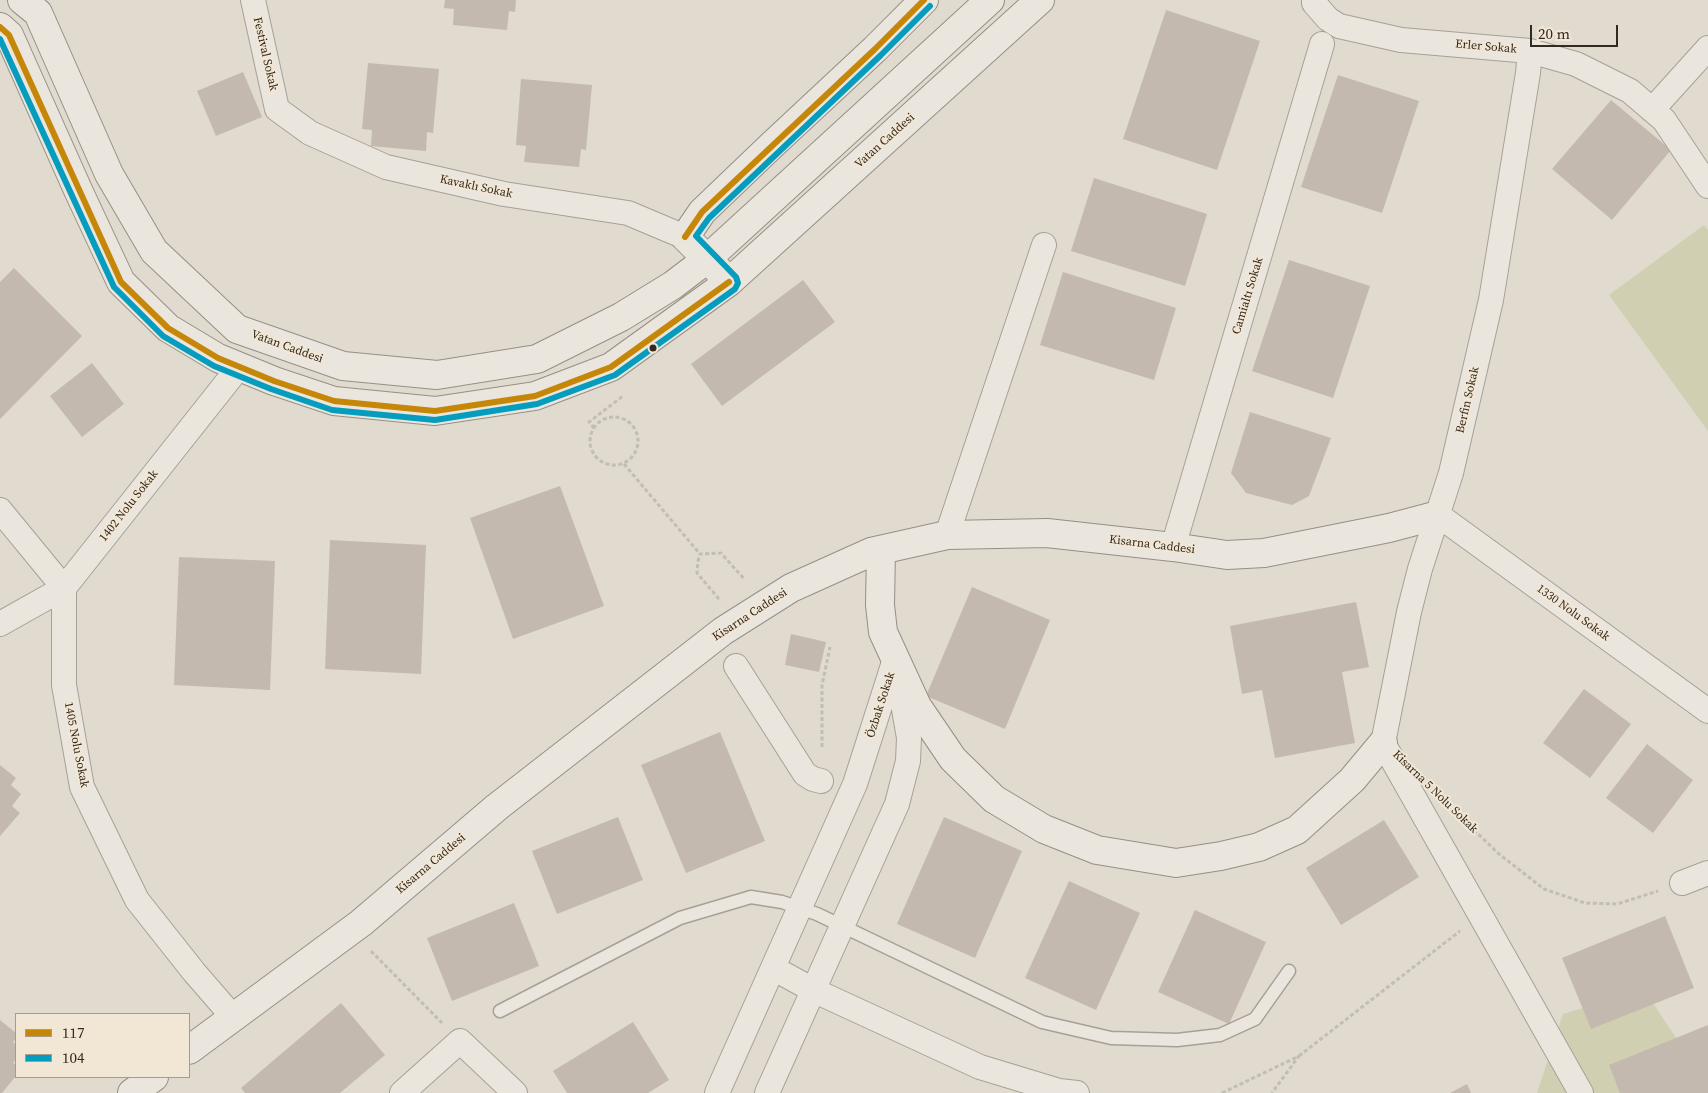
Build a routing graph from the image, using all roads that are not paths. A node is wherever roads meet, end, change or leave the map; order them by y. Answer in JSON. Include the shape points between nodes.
{"nodes":[{"id":1,"x":22,"y":0,"type":"edge"},
{"id":2,"x":253,"y":0,"type":"edge"},
{"id":3,"x":924,"y":0,"type":"edge"},
{"id":4,"x":990,"y":0,"type":"edge"},
{"id":5,"x":1040,"y":0,"type":"edge"},
{"id":6,"x":1314,"y":0,"type":"edge"},
{"id":7,"x":0,"y":27,"type":"edge"},
{"id":8,"x":1322,"y":44,"type":"dead end"},
{"id":9,"x":1708,"y":48,"type":"edge"},
{"id":10,"x":1530,"y":51,"type":"junction"},
{"id":11,"x":278,"y":109,"type":"joint"},
{"id":12,"x":1652,"y":110,"type":"junction"},
{"id":13,"x":1708,"y":186,"type":"edge"},
{"id":14,"x":685,"y":237,"type":"junction"},
{"id":15,"x":1044,"y":245,"type":"dead end"},
{"id":16,"x":707,"y":260,"type":"junction"},
{"id":17,"x":729,"y":282,"type":"junction"},
{"id":18,"x":240,"y":367,"type":"junction"},
{"id":19,"x":0,"y":510,"type":"edge"},
{"id":20,"x":1438,"y":515,"type":"junction"},
{"id":21,"x":947,"y":535,"type":"junction"},
{"id":22,"x":1173,"y":547,"type":"junction"},
{"id":23,"x":881,"y":550,"type":"junction"},
{"id":24,"x":64,"y":588,"type":"junction"},
{"id":25,"x":0,"y":624,"type":"edge"},
{"id":26,"x":895,"y":660,"type":"junction"},
{"id":27,"x":736,"y":666,"type":"dead end"},
{"id":28,"x":1708,"y":711,"type":"edge"},
{"id":29,"x":1383,"y":743,"type":"junction"},
{"id":30,"x":821,"y":781,"type":"dead end"},
{"id":31,"x":1708,"y":873,"type":"edge"},
{"id":32,"x":1682,"y":883,"type":"road end"},
{"id":33,"x":799,"y":908,"type":"junction"},
{"id":34,"x":842,"y":925,"type":"junction"},
{"id":35,"x":773,"y":968,"type":"junction"},
{"id":36,"x":1289,"y":972,"type":"dead end"},
{"id":37,"x":813,"y":990,"type":"junction"},
{"id":38,"x":500,"y":1011,"type":"dead end"},
{"id":39,"x":233,"y":1017,"type":"junction"},
{"id":40,"x":190,"y":1049,"type":"edge"},
{"id":41,"x":153,"y":1078,"type":"edge"},
{"id":42,"x":132,"y":1093,"type":"edge"},
{"id":43,"x":402,"y":1093,"type":"edge"},
{"id":44,"x":515,"y":1093,"type":"edge"},
{"id":45,"x":717,"y":1093,"type":"edge"},
{"id":46,"x":767,"y":1093,"type":"edge"},
{"id":47,"x":1076,"y":1093,"type":"edge"},
{"id":48,"x":1581,"y":1093,"type":"edge"}],
"edges":[{"from":1,"to":16,"type":"street","name":"Vatan Caddesi","via":[[38,13],[110,174],[154,251],[237,328],[343,366],[437,375],[536,359],[622,317]]},
{"from":2,"to":11,"type":"street","name":"Festival Sokak"},
{"from":3,"to":14,"type":"street","via":[[702,212]]},
{"from":4,"to":16,"type":"street","name":"Vatan Caddesi"},
{"from":5,"to":17,"type":"street","name":"Vatan Caddesi"},
{"from":6,"to":10,"type":"street","name":"Erler Sokak","via":[[1328,19],[1339,26],[1401,40]]},
{"from":7,"to":18,"type":"street","name":"Vatan Caddesi","via":[[9,34],[121,282],[168,328],[218,358]]},
{"from":8,"to":22,"type":"street","name":"Camialtı Sokak"},
{"from":9,"to":12,"type":"street"},
{"from":10,"to":12,"type":"street","name":"Erler Sokak","via":[[1576,64],[1630,91]]},
{"from":10,"to":20,"type":"street","name":"Berfin Sokak","via":[[1491,300]]},
{"from":11,"to":14,"type":"street","name":"Kavaklı Sokak","via":[[310,132],[386,167],[504,194],[628,213]]},
{"from":12,"to":13,"type":"street","name":"Erler Sokak","via":[[1664,120]]},
{"from":14,"to":16,"type":"street"},
{"from":15,"to":21,"type":"street"},
{"from":16,"to":17,"type":"street"},
{"from":17,"to":18,"type":"street","name":"Vatan Caddesi","via":[[611,367],[534,396],[434,411],[334,401]]},
{"from":18,"to":24,"type":"street","name":"1402 Nolu Sokak"},
{"from":19,"to":24,"type":"street"},
{"from":20,"to":22,"type":"street","name":"Kisarna Caddesi","via":[[1264,553],[1227,555]]},
{"from":20,"to":28,"type":"street","name":"1330 Nolu Sokak"},
{"from":20,"to":29,"type":"street","name":"Berfin Sokak","via":[[1420,569]]},
{"from":21,"to":22,"type":"street","name":"Kisarna Caddesi","via":[[1047,533]]},
{"from":21,"to":23,"type":"street","name":"Kisarna Caddesi"},
{"from":23,"to":26,"type":"street","name":"Kisarna 5 Nolu Sokak","via":[[883,632]]},
{"from":23,"to":39,"type":"street","name":"Kisarna Caddesi","via":[[791,588],[723,631],[497,807],[361,923]]},
{"from":24,"to":25,"type":"street","name":"1402 Nolu Sokak"},
{"from":24,"to":39,"type":"street","name":"1405 Nolu Sokak","via":[[64,685],[82,787],[137,900]]},
{"from":26,"to":29,"type":"street","name":"Kisarna 5 Nolu Sokak","via":[[917,706],[953,759],[994,798],[1044,829],[1097,850],[1176,863],[1259,847],[1297,830],[1352,780]]},
{"from":26,"to":33,"type":"street","name":"Özbak Sokak","via":[[855,784]]},
{"from":26,"to":34,"type":"street","name":"Özbak Sokak","via":[[909,738],[908,761],[897,804]]},
{"from":27,"to":30,"type":"street","via":[[805,774]]},
{"from":29,"to":48,"type":"street"},
{"from":31,"to":32,"type":"street"},
{"from":33,"to":34,"type":"lane"},
{"from":33,"to":35,"type":"street","name":"Özbak Sokak"},
{"from":33,"to":38,"type":"lane","via":[[751,897],[680,918]]},
{"from":34,"to":36,"type":"lane","via":[[1042,1022],[1111,1038],[1177,1040],[1220,1035],[1255,1019]]},
{"from":34,"to":37,"type":"street","name":"Özbak Sokak"},
{"from":35,"to":37,"type":"street"},
{"from":35,"to":45,"type":"street","name":"Özbak Sokak"},
{"from":37,"to":46,"type":"street","name":"Özbak Sokak"},
{"from":37,"to":47,"type":"street","via":[[980,1067],[1059,1092]]},
{"from":39,"to":40,"type":"street","name":"Kisarna Caddesi"},
{"from":41,"to":42,"type":"street"},
{"from":43,"to":44,"type":"street","via":[[460,1041]]}]}
